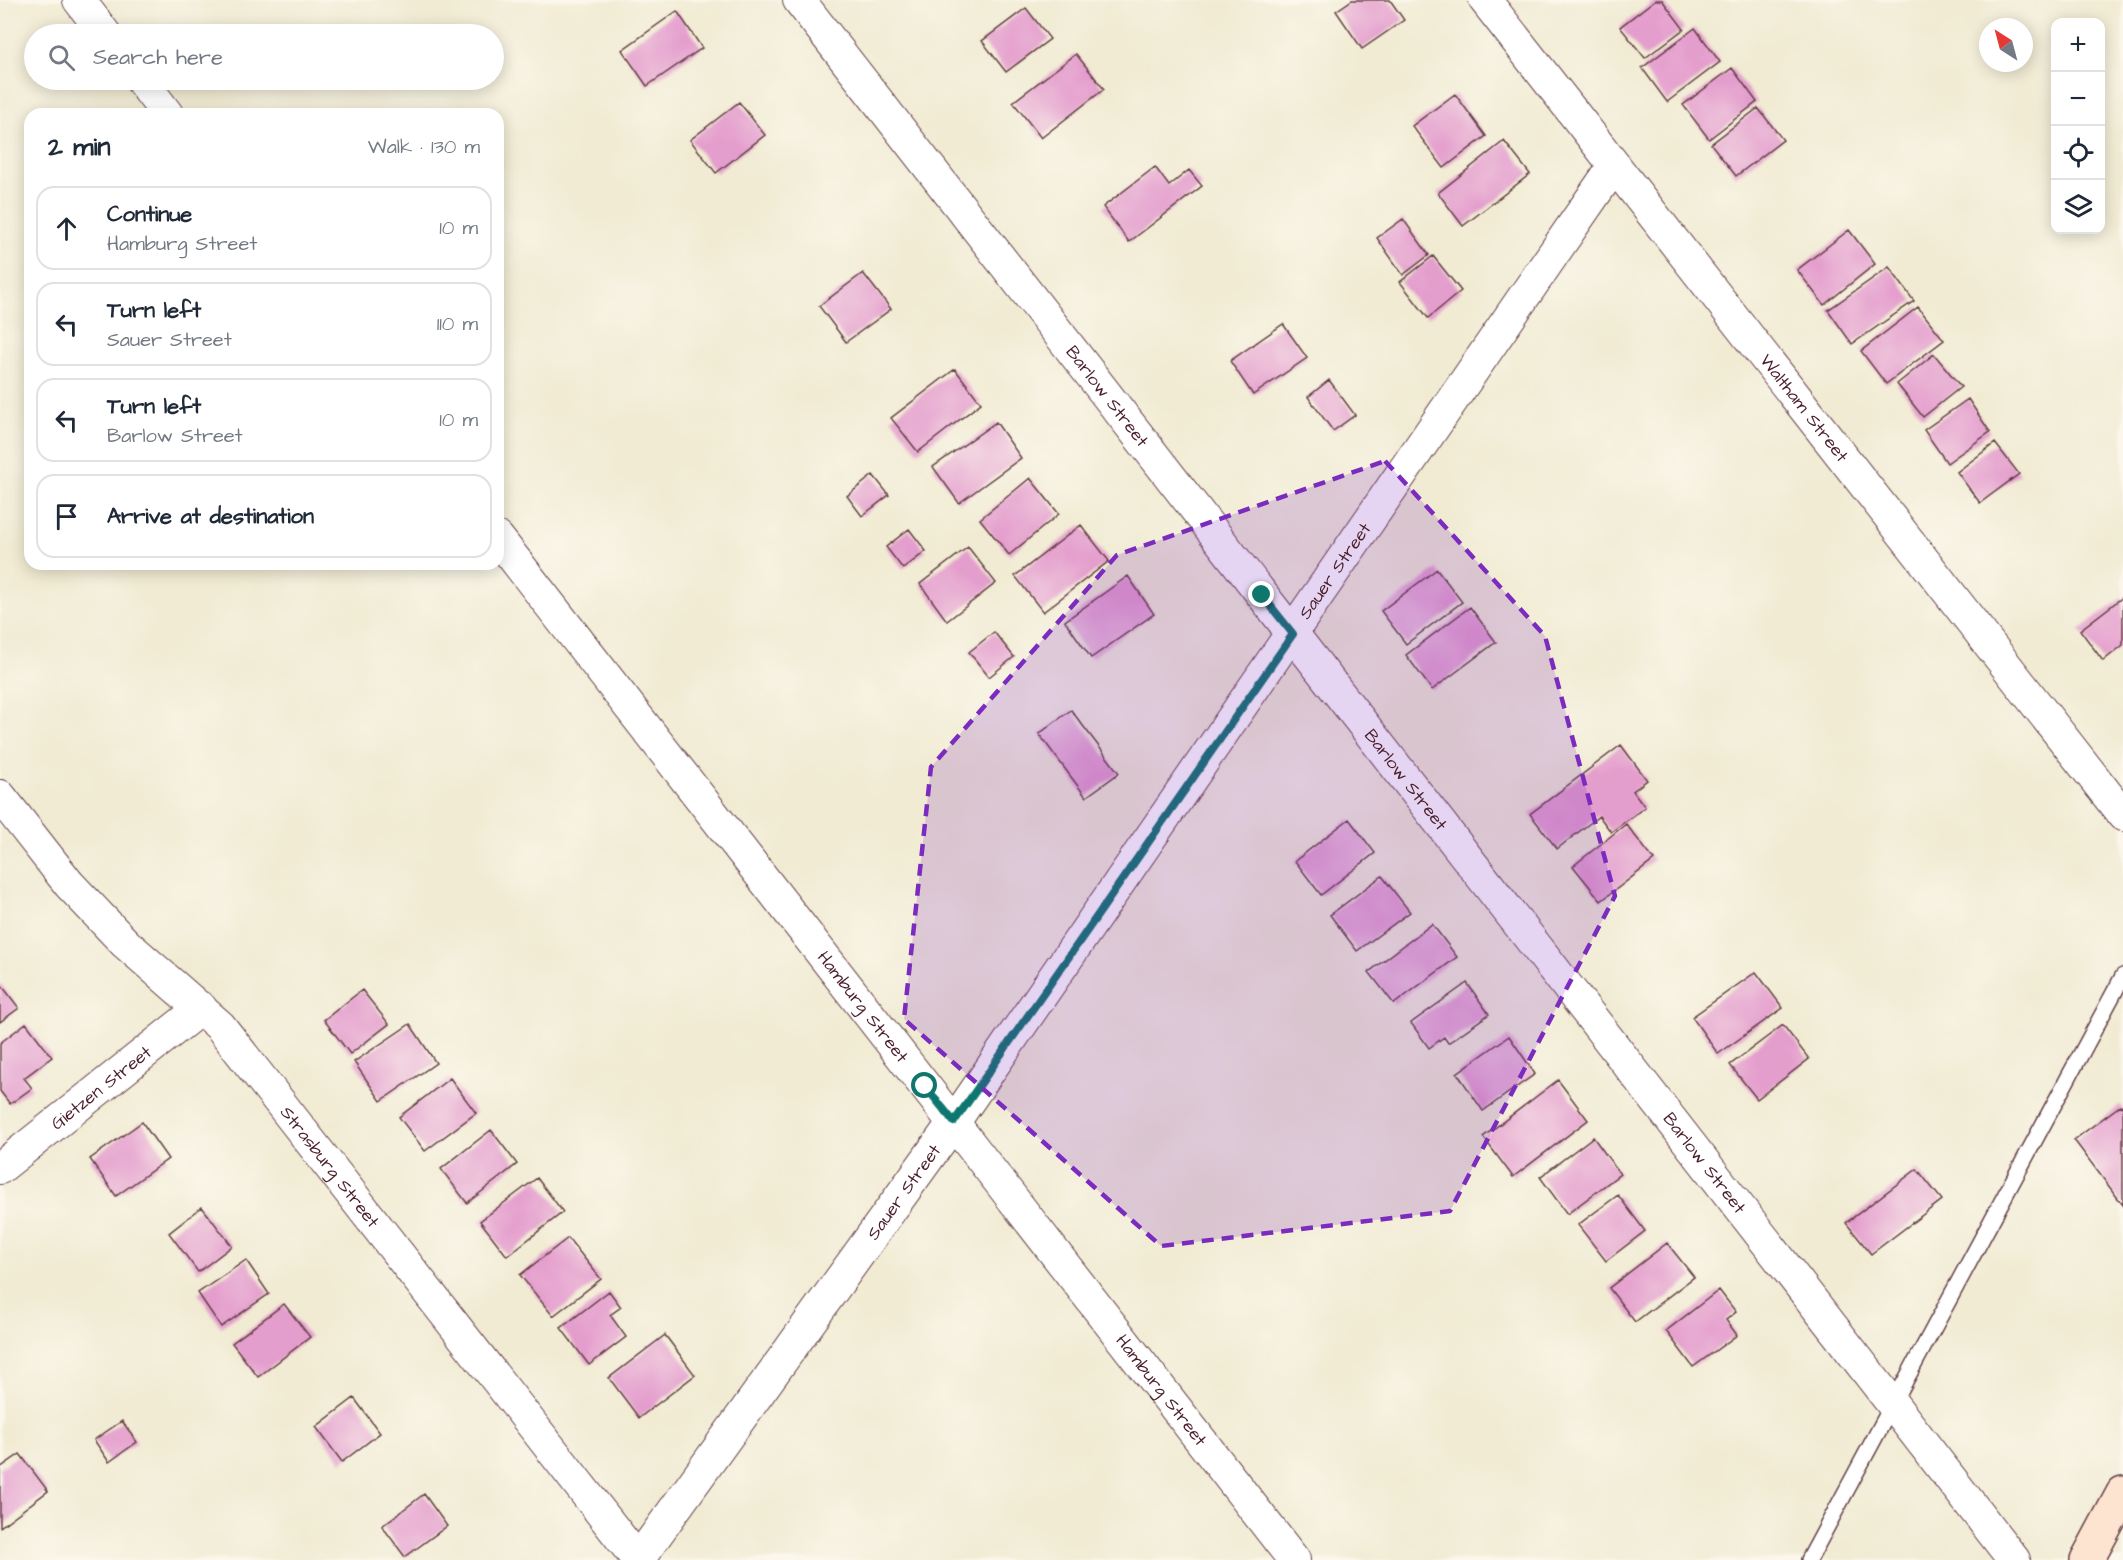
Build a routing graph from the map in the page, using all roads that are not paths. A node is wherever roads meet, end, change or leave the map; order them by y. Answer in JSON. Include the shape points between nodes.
{"nodes":[{"id":1,"x":79,"y":0,"type":"edge"},
{"id":2,"x":799,"y":0,"type":"edge"},
{"id":3,"x":1485,"y":0,"type":"edge"},
{"id":4,"x":97,"y":24,"type":"edge"},
{"id":5,"x":149,"y":90,"type":"edge"},
{"id":6,"x":162,"y":108,"type":"edge"},
{"id":7,"x":1614,"y":166,"type":"junction"},
{"id":8,"x":504,"y":546,"type":"edge"},
{"id":9,"x":1293,"y":634,"type":"junction"},
{"id":10,"x":0,"y":796,"type":"edge"},
{"id":11,"x":2123,"y":815,"type":"edge"},
{"id":12,"x":2123,"y":976,"type":"edge"},
{"id":13,"x":201,"y":1008,"type":"junction"},
{"id":14,"x":954,"y":1122,"type":"junction"},
{"id":15,"x":0,"y":1168,"type":"edge"},
{"id":16,"x":1893,"y":1405,"type":"junction"},
{"id":17,"x":2123,"y":1493,"type":"edge"},
{"id":18,"x":2113,"y":1532,"type":"edge"},
{"id":19,"x":638,"y":1560,"type":"edge"},
{"id":20,"x":1294,"y":1560,"type":"edge"},
{"id":21,"x":1809,"y":1560,"type":"edge"},
{"id":22,"x":2014,"y":1560,"type":"edge"},
{"id":23,"x":2087,"y":1560,"type":"edge"}],
"edges":[{"from":1,"to":4,"type":"street"},
{"from":2,"to":9,"type":"street","name":"Barlow Street"},
{"from":3,"to":7,"type":"street","name":"Waltham Street"},
{"from":5,"to":6,"type":"street"},
{"from":7,"to":9,"type":"street","name":"Sauer Street"},
{"from":7,"to":11,"type":"street","name":"Waltham Street"},
{"from":8,"to":14,"type":"street","name":"Hamburg Street"},
{"from":9,"to":14,"type":"street","name":"Sauer Street"},
{"from":9,"to":16,"type":"street","name":"Barlow Street"},
{"from":10,"to":13,"type":"street","name":"Strasburg Street","via":[[69,884],[125,944]]},
{"from":12,"to":16,"type":"lane"},
{"from":13,"to":15,"type":"street","name":"Gietzen Street"},
{"from":13,"to":19,"type":"street","name":"Strasburg Street","via":[[220,1026]]},
{"from":14,"to":19,"type":"street","name":"Sauer Street"},
{"from":14,"to":20,"type":"street","name":"Hamburg Street"},
{"from":16,"to":21,"type":"lane"},
{"from":16,"to":22,"type":"street","name":"Barlow Street"},
{"from":17,"to":18,"type":"street"},
{"from":18,"to":23,"type":"street"}]}
